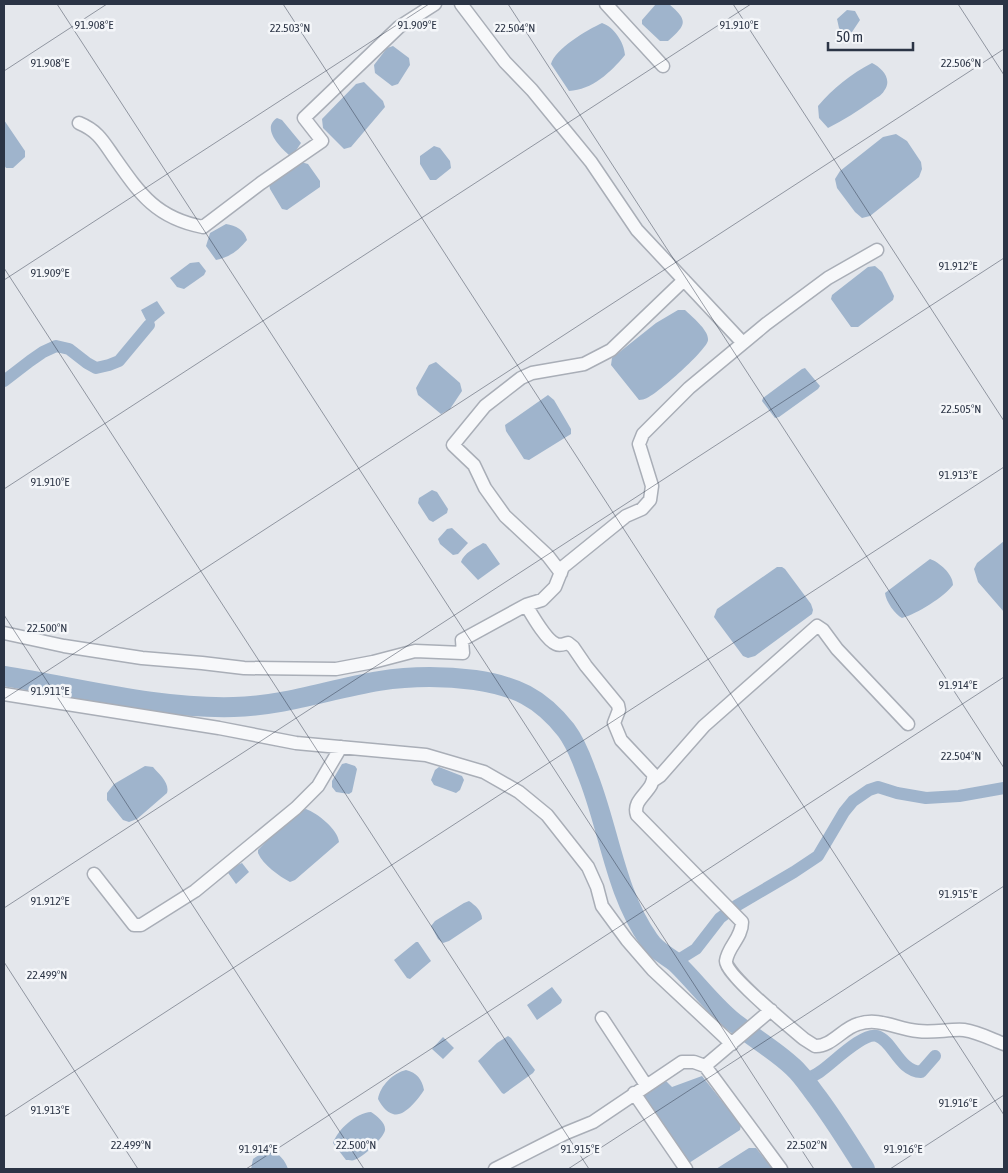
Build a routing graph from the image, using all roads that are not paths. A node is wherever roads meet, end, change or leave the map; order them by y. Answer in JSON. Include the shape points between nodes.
{"nodes":[{"id":1,"x":435,"y":4,"type":"edge"},
{"id":2,"x":461,"y":4,"type":"edge"},
{"id":3,"x":606,"y":4,"type":"edge"},
{"id":4,"x":663,"y":66,"type":"dead end"},
{"id":5,"x":79,"y":123,"type":"dead end"},
{"id":6,"x":876,"y":250,"type":"dead end"},
{"id":7,"x":684,"y":280,"type":"junction"},
{"id":8,"x":742,"y":342,"type":"junction"},
{"id":9,"x":561,"y":573,"type":"junction"},
{"id":10,"x":526,"y":605,"type":"junction"},
{"id":11,"x":4,"y":634,"type":"edge"},
{"id":12,"x":4,"y":694,"type":"edge"},
{"id":13,"x":908,"y":724,"type":"dead end"},
{"id":14,"x":341,"y":747,"type":"junction"},
{"id":15,"x":654,"y":780,"type":"junction"},
{"id":16,"x":94,"y":874,"type":"dead end"},
{"id":17,"x":771,"y":1010,"type":"junction"},
{"id":18,"x":602,"y":1018,"type":"dead end"},
{"id":19,"x":736,"y":1041,"type":"junction"},
{"id":20,"x":1004,"y":1044,"type":"edge"},
{"id":21,"x":705,"y":1066,"type":"junction"},
{"id":22,"x":646,"y":1085,"type":"junction"},
{"id":23,"x":634,"y":1093,"type":"junction"},
{"id":24,"x":494,"y":1169,"type":"edge"},
{"id":25,"x":686,"y":1169,"type":"edge"},
{"id":26,"x":780,"y":1169,"type":"edge"}],
"edges":[{"from":1,"to":5,"type":"street","via":[[399,26],[304,118],[322,141],[203,227],[164,213],[147,201],[98,133]]},
{"from":2,"to":7,"type":"street","via":[[505,62],[591,162],[636,230]]},
{"from":3,"to":4,"type":"street"},
{"from":6,"to":8,"type":"street","via":[[828,278]]},
{"from":7,"to":8,"type":"street"},
{"from":7,"to":9,"type":"street","via":[[611,350],[584,364],[521,378],[485,406],[454,445],[474,465],[484,488],[505,516],[548,556]]},
{"from":8,"to":9,"type":"street","via":[[643,434],[639,444],[652,486],[650,500],[642,509],[626,516],[598,538],[563,567]]},
{"from":9,"to":10,"type":"street","via":[[555,587],[542,600]]},
{"from":10,"to":11,"type":"street","via":[[462,640],[463,653],[415,652],[336,669],[244,668],[142,658]]},
{"from":10,"to":15,"type":"street","via":[[554,643],[568,643],[573,647],[615,698],[619,710],[614,722],[621,740],[653,774]]},
{"from":12,"to":14,"type":"street","via":[[296,743]]},
{"from":13,"to":15,"type":"street","via":[[817,626],[704,726]]},
{"from":14,"to":16,"type":"street","via":[[318,786],[296,808],[195,891],[141,925],[134,925]]},
{"from":14,"to":19,"type":"street","via":[[426,755],[484,772],[519,792],[547,815],[588,867],[602,906],[653,970]]},
{"from":15,"to":17,"type":"street","via":[[636,805],[636,815],[740,918],[740,934],[728,953],[726,964],[739,981]]},
{"from":17,"to":19,"type":"street"},
{"from":17,"to":20,"type":"street","via":[[814,1046],[826,1044],[858,1024],[871,1021],[918,1031],[964,1030]]},
{"from":18,"to":22,"type":"street"},
{"from":19,"to":21,"type":"street"},
{"from":21,"to":22,"type":"street","via":[[682,1062]]},
{"from":21,"to":26,"type":"street"},
{"from":22,"to":23,"type":"street"},
{"from":23,"to":24,"type":"street","via":[[593,1122]]},
{"from":23,"to":25,"type":"street"}]}
